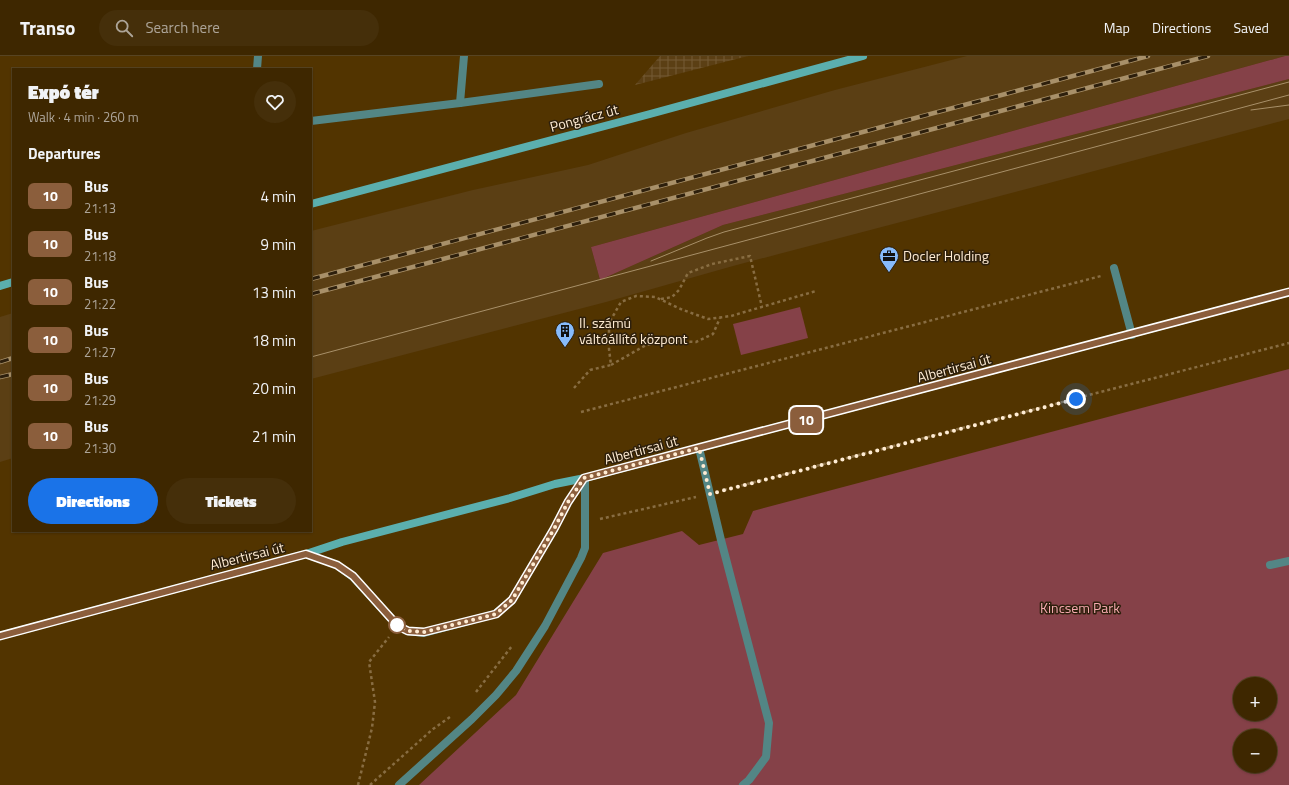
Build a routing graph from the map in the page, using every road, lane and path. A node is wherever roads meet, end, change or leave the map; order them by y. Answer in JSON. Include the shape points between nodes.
{"nodes":[{"id":1,"x":258,"y":56,"type":"edge"},
{"id":2,"x":464,"y":56,"type":"edge"},
{"id":3,"x":863,"y":56,"type":"edge"},
{"id":4,"x":257,"y":68,"type":"edge"},
{"id":5,"x":599,"y":84,"type":"dead end"},
{"id":6,"x":460,"y":103,"type":"junction"},
{"id":7,"x":312,"y":121,"type":"edge"},
{"id":8,"x":312,"y":204,"type":"edge"},
{"id":9,"x":1115,"y":270,"type":"joint"},
{"id":10,"x":12,"y":282,"type":"edge"},
{"id":11,"x":0,"y":286,"type":"edge"},
{"id":12,"x":816,"y":291,"type":"dead end"},
{"id":13,"x":1289,"y":292,"type":"edge"},
{"id":14,"x":661,"y":299,"type":"junction"},
{"id":15,"x":762,"y":307,"type":"junction"},
{"id":16,"x":720,"y":317,"type":"junction"},
{"id":17,"x":1132,"y":334,"type":"junction"},
{"id":18,"x":1289,"y":343,"type":"edge"},
{"id":19,"x":611,"y":365,"type":"junction"},
{"id":20,"x":574,"y":388,"type":"dead end"},
{"id":21,"x":581,"y":412,"type":"dead end"},
{"id":22,"x":699,"y":448,"type":"junction"},
{"id":23,"x":584,"y":478,"type":"junction"},
{"id":24,"x":710,"y":494,"type":"junction"},
{"id":25,"x":584,"y":527,"type":"junction"},
{"id":26,"x":306,"y":554,"type":"junction"},
{"id":27,"x":1289,"y":561,"type":"edge"},
{"id":28,"x":1270,"y":565,"type":"dead end"},
{"id":29,"x":398,"y":626,"type":"junction"},
{"id":30,"x":0,"y":636,"type":"edge"},
{"id":31,"x":516,"y":642,"type":"dead end"},
{"id":32,"x":472,"y":696,"type":"dead end"},
{"id":33,"x":456,"y":713,"type":"dead end"},
{"id":34,"x":358,"y":785,"type":"edge"},
{"id":35,"x":370,"y":785,"type":"edge"},
{"id":36,"x":399,"y":785,"type":"edge"},
{"id":37,"x":743,"y":785,"type":"edge"}],
"edges":[{"from":1,"to":4,"type":"street"},
{"from":2,"to":6,"type":"street"},
{"from":3,"to":8,"type":"street","name":"Pongrácz út"},
{"from":5,"to":6,"type":"street"},
{"from":6,"to":7,"type":"street"},
{"from":9,"to":17,"type":"street"},
{"from":9,"to":21,"type":"path"},
{"from":10,"to":11,"type":"street"},
{"from":12,"to":15,"type":"path"},
{"from":13,"to":17,"type":"street","name":"Albertirsai út"},
{"from":14,"to":15,"type":"path","via":[[672,297],[688,273],[712,264],[750,256]]},
{"from":14,"to":16,"type":"path","via":[[708,319]]},
{"from":14,"to":19,"type":"path","via":[[655,296],[636,296],[621,302],[609,323],[608,349]]},
{"from":15,"to":16,"type":"path"},
{"from":16,"to":19,"type":"path","via":[[713,334],[696,342],[676,341],[646,345]]},
{"from":17,"to":22,"type":"street","name":"Albertirsai út"},
{"from":18,"to":24,"type":"path"},
{"from":19,"to":20,"type":"path","via":[[590,370]]},
{"from":22,"to":23,"type":"street","name":"Albertirsai út"},
{"from":22,"to":24,"type":"street"},
{"from":23,"to":25,"type":"street"},
{"from":23,"to":26,"type":"street","name":"Albertirsai út","via":[[342,542]]},
{"from":23,"to":29,"type":"street","via":[[512,600],[496,614],[424,632],[408,631]]},
{"from":24,"to":25,"type":"path","via":[[592,521]]},
{"from":24,"to":37,"type":"street","via":[[769,723],[766,757]]},
{"from":25,"to":36,"type":"street","via":[[585,548],[581,558],[545,626],[516,671],[472,719]]},
{"from":26,"to":29,"type":"street","via":[[337,565],[353,576]]},
{"from":26,"to":30,"type":"street","name":"Albertirsai út"},
{"from":27,"to":28,"type":"street"},
{"from":29,"to":34,"type":"path","via":[[369,662],[375,702],[372,728]]},
{"from":31,"to":32,"type":"path"},
{"from":33,"to":35,"type":"path","via":[[433,729]]}]}
